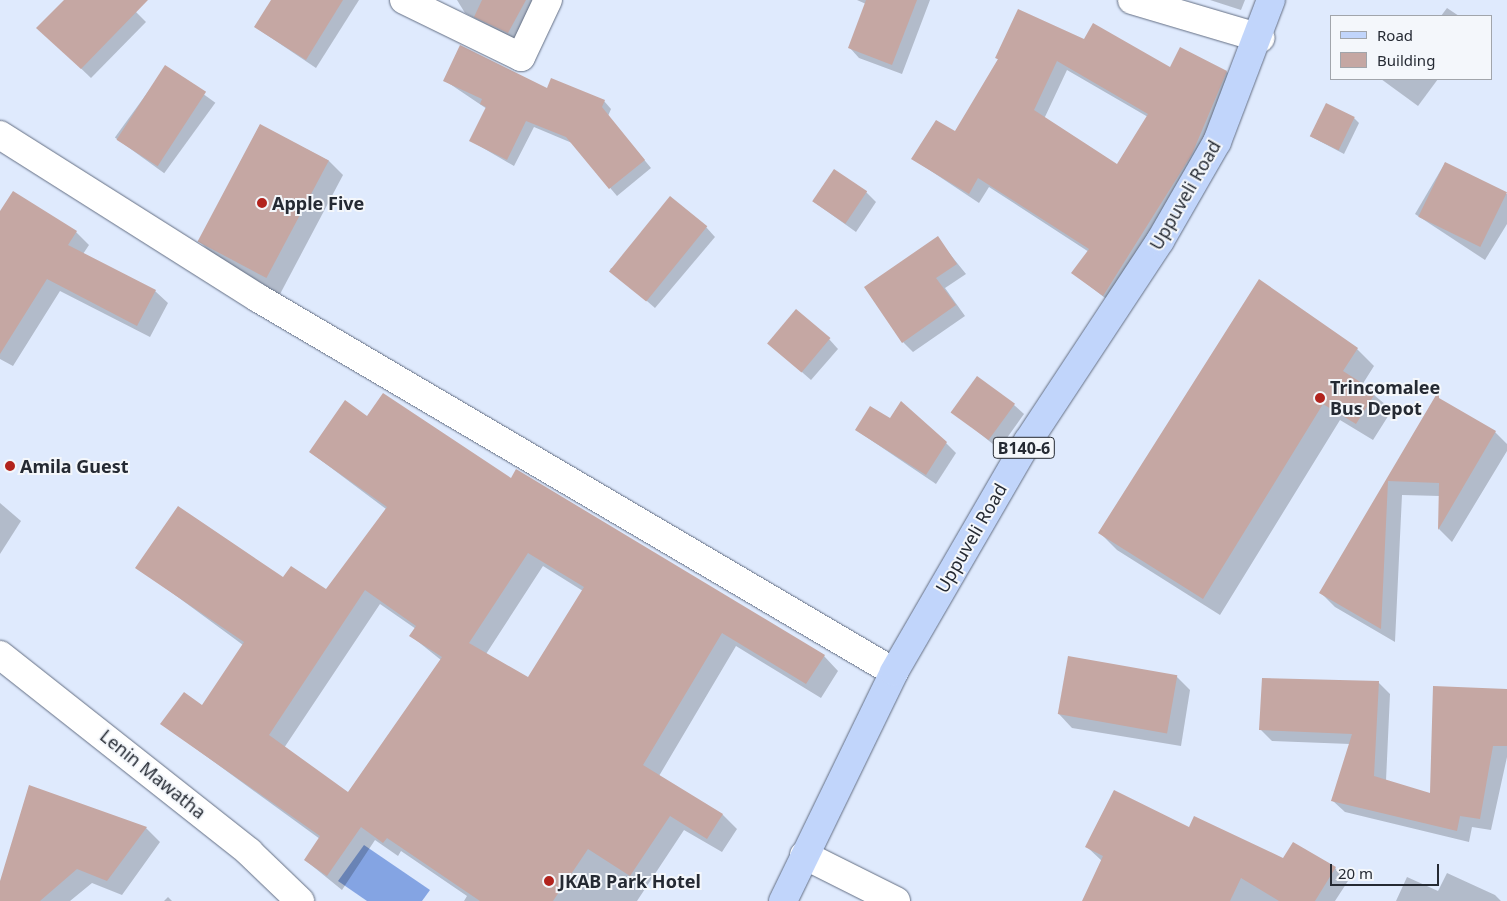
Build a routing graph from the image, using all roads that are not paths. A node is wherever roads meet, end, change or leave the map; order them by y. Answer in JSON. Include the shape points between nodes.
{"nodes":[{"id":1,"x":404,"y":0,"type":"edge"},
{"id":2,"x":548,"y":0,"type":"edge"},
{"id":3,"x":1132,"y":0,"type":"edge"},
{"id":4,"x":1271,"y":0,"type":"edge"},
{"id":5,"x":1260,"y":38,"type":"junction"},
{"id":6,"x":3,"y":144,"type":"edge"},
{"id":7,"x":0,"y":655,"type":"edge"},
{"id":8,"x":894,"y":672,"type":"junction"},
{"id":9,"x":804,"y":855,"type":"junction"},
{"id":10,"x":300,"y":901,"type":"edge"},
{"id":11,"x":784,"y":901,"type":"edge"},
{"id":12,"x":896,"y":901,"type":"edge"}],
"edges":[{"from":1,"to":2,"type":"street","via":[[521,57]]},
{"from":3,"to":5,"type":"street"},
{"from":4,"to":5,"type":"main road","name":"Uppuveli Road","number":"B140-6"},
{"from":5,"to":8,"type":"main road","name":"Uppuveli Road","number":"B140-6","via":[[1217,142],[1160,241],[1028,441]]},
{"from":6,"to":8,"type":"street"},
{"from":7,"to":10,"type":"street","name":"Lenin Mawatha","via":[[250,852]]},
{"from":8,"to":9,"type":"main road","name":"Uppuveli Road","number":"B140-6"},
{"from":9,"to":11,"type":"main road","name":"Uppuveli Road","number":"B140-6"},
{"from":9,"to":12,"type":"street"}]}
